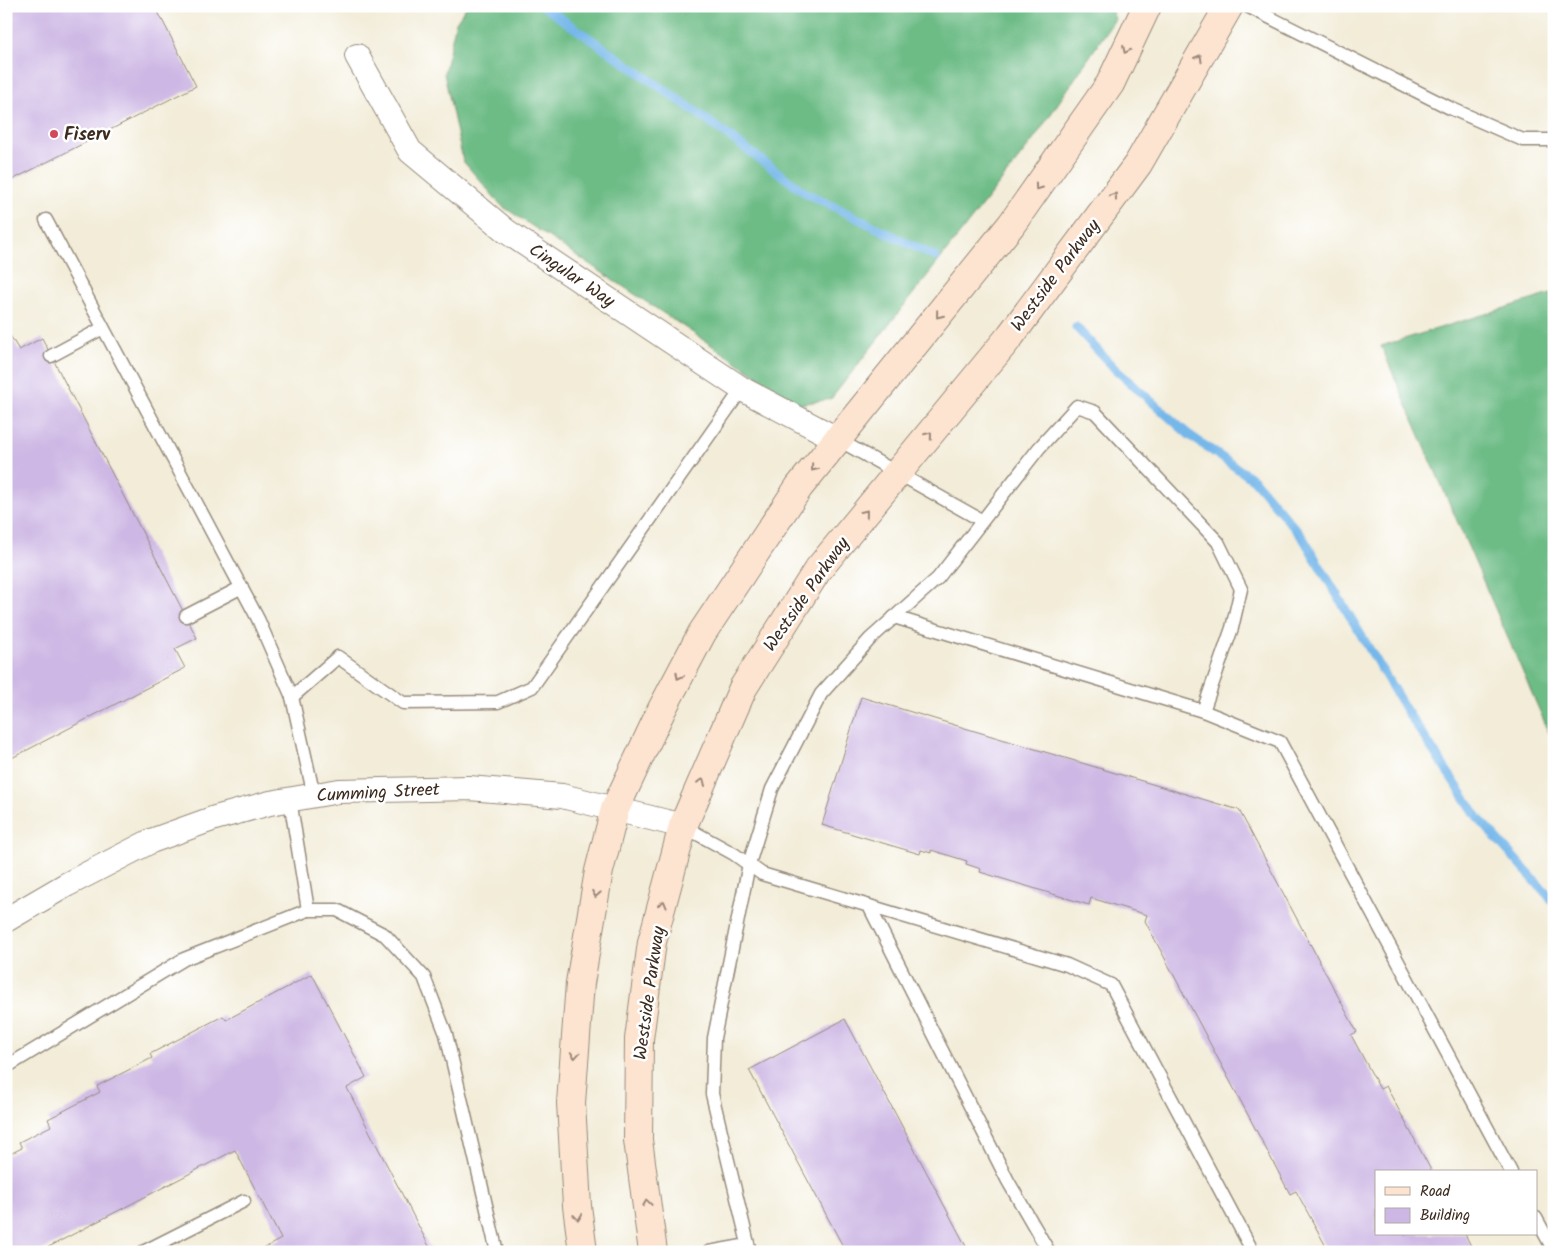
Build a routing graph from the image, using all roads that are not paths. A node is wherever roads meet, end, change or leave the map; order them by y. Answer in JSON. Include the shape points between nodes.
{"nodes":[{"id":1,"x":1147,"y":6,"type":"edge"},
{"id":2,"x":1229,"y":6,"type":"edge"},
{"id":3,"x":1246,"y":6,"type":"edge"},
{"id":4,"x":357,"y":56,"type":"dead end"},
{"id":5,"x":1554,"y":140,"type":"edge"},
{"id":6,"x":46,"y":220,"type":"dead end"},
{"id":7,"x":103,"y":328,"type":"junction"},
{"id":8,"x":51,"y":356,"type":"dead end"},
{"id":9,"x":742,"y":388,"type":"junction"},
{"id":10,"x":837,"y":439,"type":"junction"},
{"id":11,"x":898,"y":473,"type":"junction"},
{"id":12,"x":980,"y":520,"type":"junction"},
{"id":13,"x":242,"y":587,"type":"junction"},
{"id":14,"x":186,"y":616,"type":"dead end"},
{"id":15,"x":894,"y":617,"type":"junction"},
{"id":16,"x":292,"y":697,"type":"junction"},
{"id":17,"x":1203,"y":711,"type":"junction"},
{"id":18,"x":314,"y":796,"type":"junction"},
{"id":19,"x":290,"y":800,"type":"junction"},
{"id":20,"x":615,"y":809,"type":"junction"},
{"id":21,"x":683,"y":826,"type":"junction"},
{"id":22,"x":749,"y":864,"type":"junction"},
{"id":23,"x":869,"y":906,"type":"junction"},
{"id":24,"x":308,"y":910,"type":"junction"},
{"id":25,"x":6,"y":920,"type":"edge"},
{"id":26,"x":6,"y":1067,"type":"edge"},
{"id":27,"x":1510,"y":1170,"type":"edge"},
{"id":28,"x":244,"y":1201,"type":"dead end"},
{"id":29,"x":1538,"y":1222,"type":"edge"},
{"id":30,"x":749,"y":1248,"type":"edge"},
{"id":31,"x":1554,"y":1251,"type":"edge"},
{"id":32,"x":143,"y":1252,"type":"edge"},
{"id":33,"x":497,"y":1252,"type":"edge"},
{"id":34,"x":583,"y":1252,"type":"edge"},
{"id":35,"x":653,"y":1252,"type":"edge"},
{"id":36,"x":709,"y":1252,"type":"edge"},
{"id":37,"x":1049,"y":1252,"type":"edge"},
{"id":38,"x":1253,"y":1252,"type":"edge"}],
"edges":[{"from":1,"to":10,"type":"main road","one_way":true,"via":[[1110,84],[1011,225]]},
{"from":11,"to":2,"type":"main road","name":"Westside Parkway","one_way":true,"via":[[1011,335],[1138,164]]},
{"from":3,"to":5,"type":"lane","via":[[1450,108],[1523,140]]},
{"from":4,"to":9,"type":"street","name":"Cingular Way","via":[[410,151],[506,231]]},
{"from":6,"to":7,"type":"lane"},
{"from":7,"to":8,"type":"lane"},
{"from":7,"to":13,"type":"lane"},
{"from":9,"to":10,"type":"street","name":"Cingular Way"},
{"from":9,"to":16,"type":"lane","via":[[532,687],[498,702],[403,703],[338,657]]},
{"from":10,"to":11,"type":"lane"},
{"from":10,"to":20,"type":"main road","one_way":true,"via":[[798,487],[702,633]]},
{"from":11,"to":12,"type":"lane"},
{"from":21,"to":11,"type":"main road","name":"Westside Parkway","one_way":true,"via":[[743,688],[818,571]]},
{"from":12,"to":15,"type":"lane","via":[[960,552],[938,578]]},
{"from":12,"to":17,"type":"lane","via":[[1077,406],[1095,412],[1218,542],[1241,589],[1232,628]]},
{"from":13,"to":14,"type":"lane"},
{"from":13,"to":16,"type":"lane"},
{"from":15,"to":17,"type":"lane"},
{"from":15,"to":22,"type":"lane","via":[[821,694],[772,789]]},
{"from":16,"to":18,"type":"lane"},
{"from":17,"to":27,"type":"lane","via":[[1280,742]]},
{"from":18,"to":19,"type":"street","name":"Cumming Street"},
{"from":18,"to":20,"type":"street","name":"Cumming Street","via":[[339,791],[469,788],[562,796]]},
{"from":19,"to":24,"type":"lane"},
{"from":19,"to":25,"type":"street","name":"Cumming Street","via":[[215,818],[151,841]]},
{"from":20,"to":21,"type":"street","name":"Cumming Street"},
{"from":20,"to":34,"type":"main road","one_way":true,"via":[[580,983],[571,1103]]},
{"from":21,"to":22,"type":"lane"},
{"from":35,"to":21,"type":"main road","name":"Westside Parkway","one_way":true,"via":[[638,1140],[639,1039],[652,942]]},
{"from":22,"to":23,"type":"lane","via":[[762,874]]},
{"from":22,"to":30,"type":"lane","via":[[714,1038],[712,1094]]},
{"from":23,"to":37,"type":"lane","via":[[1008,1180]]},
{"from":23,"to":38,"type":"lane","via":[[1067,965],[1111,985]]},
{"from":24,"to":26,"type":"lane","via":[[184,958]]},
{"from":24,"to":33,"type":"lane","via":[[337,910],[384,935],[424,977],[446,1034]]},
{"from":28,"to":32,"type":"lane"},
{"from":29,"to":31,"type":"lane"},
{"from":30,"to":36,"type":"lane"}]}
